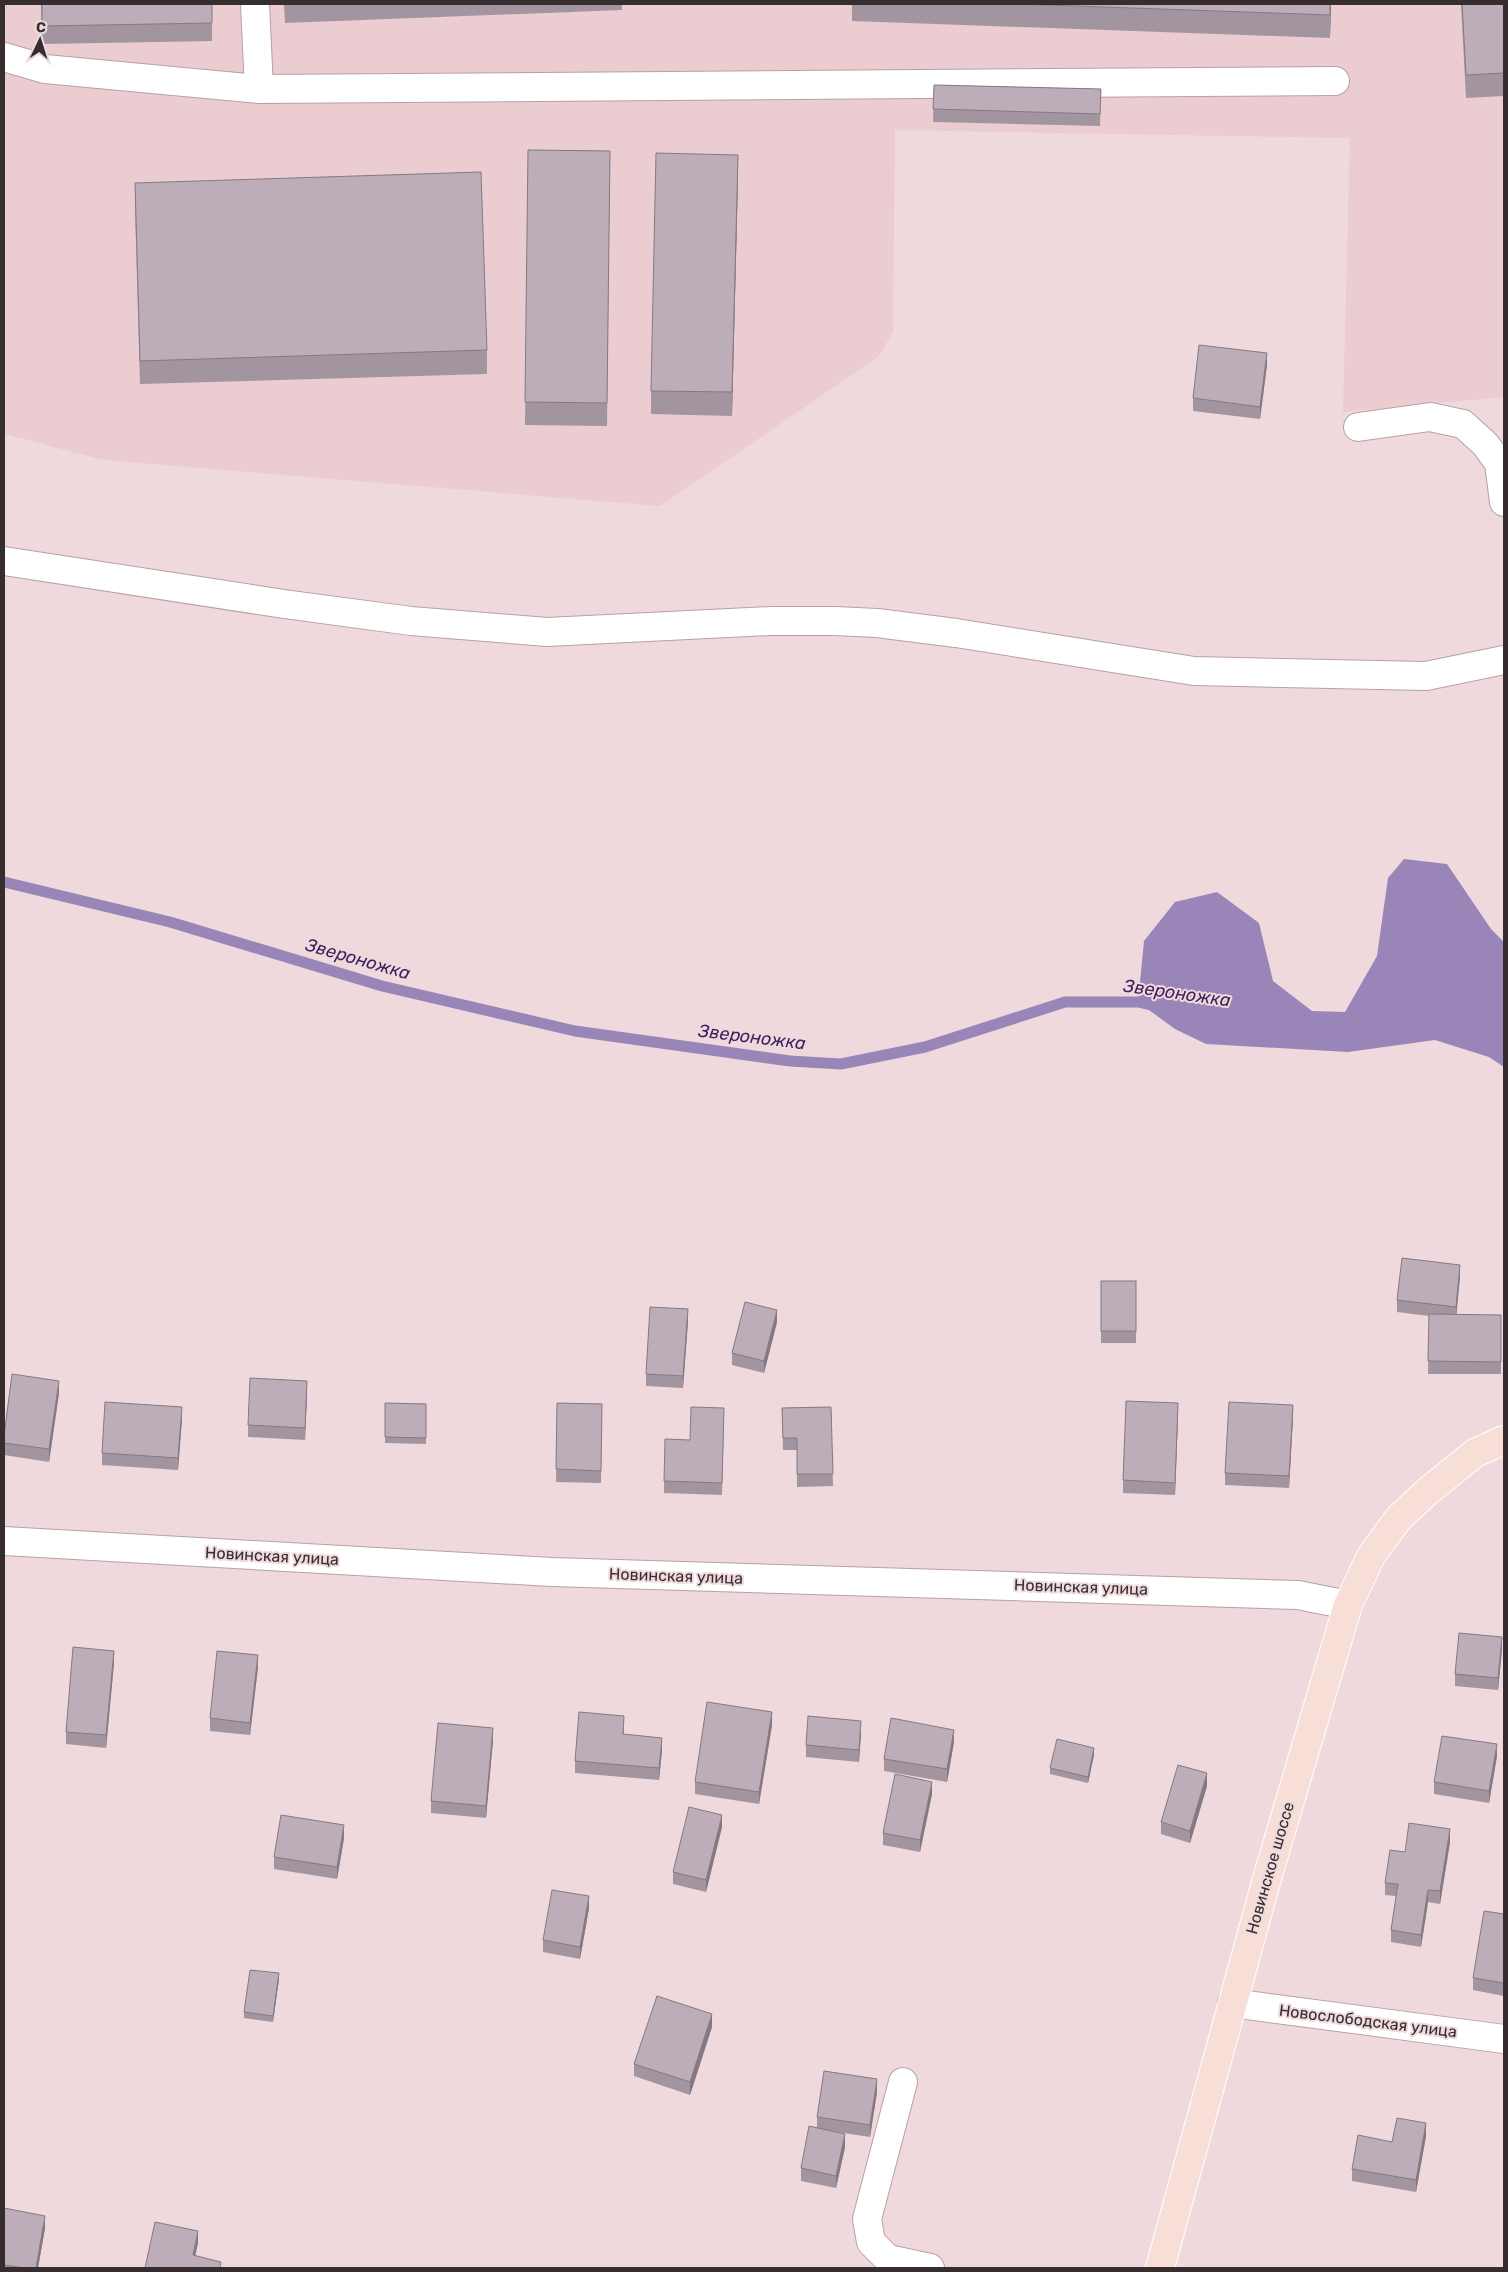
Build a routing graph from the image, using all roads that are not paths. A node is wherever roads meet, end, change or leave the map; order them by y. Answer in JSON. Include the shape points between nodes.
{"nodes":[{"id":1,"x":255,"y":4,"type":"edge"},
{"id":2,"x":4,"y":57,"type":"edge"},
{"id":3,"x":1336,"y":81,"type":"dead end"},
{"id":4,"x":259,"y":89,"type":"junction"},
{"id":5,"x":1358,"y":427,"type":"dead end"},
{"id":6,"x":1504,"y":502,"type":"edge"},
{"id":7,"x":4,"y":561,"type":"edge"},
{"id":8,"x":1504,"y":660,"type":"edge"},
{"id":9,"x":1504,"y":1440,"type":"edge"},
{"id":10,"x":4,"y":1541,"type":"edge"},
{"id":11,"x":1348,"y":1605,"type":"junction"},
{"id":12,"x":1232,"y":2003,"type":"junction"},
{"id":13,"x":1504,"y":2038,"type":"edge"},
{"id":14,"x":903,"y":2082,"type":"dead end"},
{"id":15,"x":930,"y":2268,"type":"edge"},
{"id":16,"x":1160,"y":2268,"type":"edge"}],
"edges":[{"from":1,"to":4,"type":"street"},
{"from":2,"to":4,"type":"street","via":[[46,70]]},
{"from":3,"to":4,"type":"street"},
{"from":5,"to":6,"type":"street","via":[[1430,417],[1463,424],[1486,444],[1499,463]]},
{"from":7,"to":8,"type":"street","via":[[411,621],[546,632],[752,622],[877,623],[1194,671],[1426,676]]},
{"from":9,"to":11,"type":"main road","name":"Новинское шоссе","via":[[1475,1453],[1398,1519],[1371,1556]]},
{"from":10,"to":11,"type":"street","name":"Новинская улица","via":[[552,1572],[1289,1594]]},
{"from":11,"to":12,"type":"main road","name":"Новинское шоссе"},
{"from":12,"to":13,"type":"street","name":"Новослободская улица"},
{"from":12,"to":16,"type":"main road","name":"Новинское шоссе"},
{"from":14,"to":15,"type":"street","via":[[867,2220],[871,2242],[888,2260]]}]}
